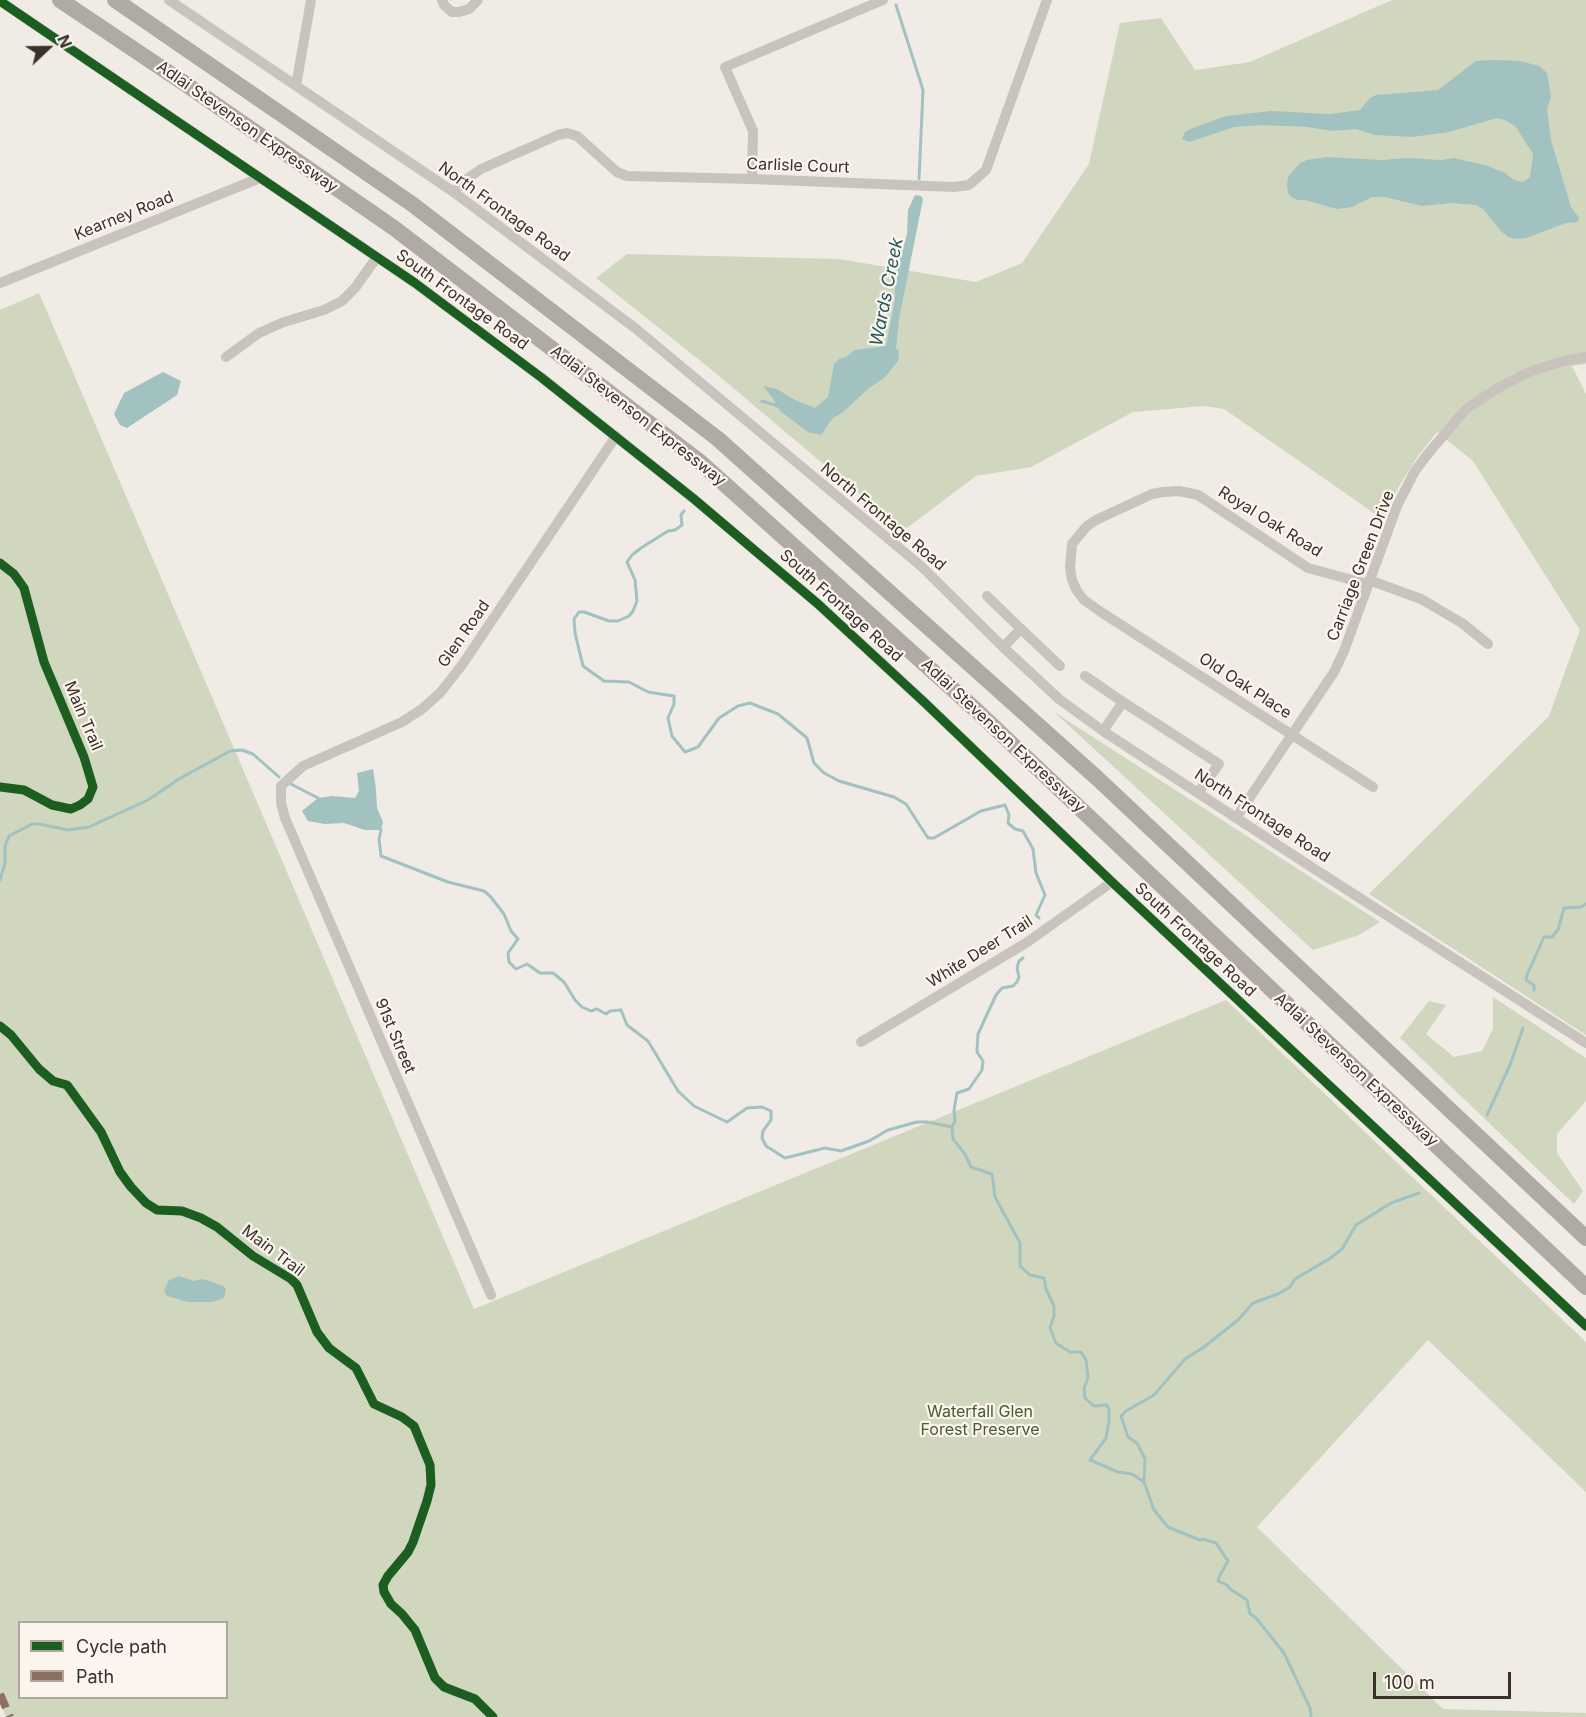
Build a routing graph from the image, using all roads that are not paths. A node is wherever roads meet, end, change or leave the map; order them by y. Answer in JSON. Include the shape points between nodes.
{"nodes":[{"id":1,"x":60,"y":0,"type":"edge"},
{"id":2,"x":115,"y":0,"type":"edge"},
{"id":3,"x":169,"y":0,"type":"edge"},
{"id":4,"x":311,"y":0,"type":"edge"},
{"id":5,"x":442,"y":0,"type":"edge"},
{"id":6,"x":478,"y":0,"type":"edge"},
{"id":7,"x":883,"y":0,"type":"edge"},
{"id":8,"x":1047,"y":0,"type":"edge"},
{"id":9,"x":0,"y":1,"type":"edge"},
{"id":10,"x":296,"y":86,"type":"junction"},
{"id":11,"x":260,"y":178,"type":"junction"},
{"id":12,"x":753,"y":179,"type":"junction"},
{"id":13,"x":455,"y":193,"type":"junction"},
{"id":14,"x":377,"y":257,"type":"junction"},
{"id":15,"x":0,"y":284,"type":"edge"},
{"id":16,"x":226,"y":357,"type":"dead end"},
{"id":17,"x":1586,"y":357,"type":"edge"},
{"id":18,"x":616,"y":436,"type":"junction"},
{"id":19,"x":1368,"y":582,"type":"junction"},
{"id":20,"x":987,"y":596,"type":"dead end"},
{"id":21,"x":1101,"y":612,"type":"joint"},
{"id":22,"x":1021,"y":629,"type":"junction"},
{"id":23,"x":1488,"y":644,"type":"dead end"},
{"id":24,"x":1002,"y":648,"type":"junction"},
{"id":25,"x":1060,"y":666,"type":"dead end"},
{"id":26,"x":1085,"y":676,"type":"dead end"},
{"id":27,"x":1123,"y":702,"type":"junction"},
{"id":28,"x":1103,"y":731,"type":"junction"},
{"id":29,"x":1293,"y":735,"type":"junction"},
{"id":30,"x":280,"y":786,"type":"joint"},
{"id":31,"x":1373,"y":787,"type":"dead end"},
{"id":32,"x":1198,"y":793,"type":"junction"},
{"id":33,"x":1236,"y":818,"type":"junction"},
{"id":34,"x":1112,"y":882,"type":"junction"},
{"id":35,"x":861,"y":1042,"type":"dead end"},
{"id":36,"x":1586,"y":1043,"type":"edge"},
{"id":37,"x":1586,"y":1238,"type":"edge"},
{"id":38,"x":1586,"y":1287,"type":"edge"},
{"id":39,"x":491,"y":1295,"type":"dead end"},
{"id":40,"x":1586,"y":1326,"type":"edge"}],
"edges":[{"from":1,"to":38,"type":"highway","name":"Adlai Stevenson Expressway","via":[[394,228],[699,461],[986,719]]},
{"from":2,"to":37,"type":"highway","name":"Adlai Stevenson Expressway","via":[[412,204],[718,439],[1105,786]]},
{"from":3,"to":10,"type":"street","name":"North Frontage Road"},
{"from":4,"to":10,"type":"street"},
{"from":5,"to":6,"type":"street","via":[[452,12],[469,9]]},
{"from":7,"to":12,"type":"street","via":[[725,67],[753,131]]},
{"from":8,"to":12,"type":"street","name":"Carlisle Court","via":[[986,170],[975,181],[954,187]]},
{"from":9,"to":11,"type":"street","name":"South Frontage Road"},
{"from":10,"to":13,"type":"street","name":"North Frontage Road"},
{"from":11,"to":14,"type":"street","name":"South Frontage Road"},
{"from":11,"to":15,"type":"street","name":"Kearney Road"},
{"from":12,"to":13,"type":"street","name":"Carlisle Court","via":[[627,176],[617,172],[577,136],[567,134],[481,169],[461,183]]},
{"from":13,"to":24,"type":"street","name":"North Frontage Road","via":[[716,394],[921,566]]},
{"from":14,"to":16,"type":"street","via":[[342,301],[272,327]]},
{"from":14,"to":18,"type":"street","name":"South Frontage Road"},
{"from":17,"to":19,"type":"street","name":"Carriage Green Drive","via":[[1552,364],[1514,379],[1466,409],[1415,471]]},
{"from":18,"to":30,"type":"street","name":"Glen Road","via":[[440,693],[402,722],[303,766]]},
{"from":18,"to":34,"type":"street","name":"South Frontage Road","via":[[818,604]]},
{"from":19,"to":21,"type":"street","name":"Royal Oak Road","via":[[1308,568],[1198,495],[1163,492],[1096,520],[1072,544],[1070,568],[1075,586],[1084,600]]},
{"from":19,"to":23,"type":"street","name":"Royal Oak Road","via":[[1421,599]]},
{"from":19,"to":29,"type":"street","name":"Carriage Green Drive","via":[[1334,672]]},
{"from":20,"to":22,"type":"street"},
{"from":21,"to":29,"type":"street","name":"Old Oak Place"},
{"from":22,"to":24,"type":"street"},
{"from":22,"to":25,"type":"street"},
{"from":24,"to":28,"type":"street","name":"North Frontage Road","via":[[1059,699]]},
{"from":26,"to":27,"type":"street"},
{"from":27,"to":28,"type":"street"},
{"from":27,"to":32,"type":"street","via":[[1220,764]]},
{"from":28,"to":32,"type":"street","name":"North Frontage Road"},
{"from":29,"to":31,"type":"street","name":"Old Oak Place"},
{"from":29,"to":33,"type":"street","name":"Carriage Green Drive"},
{"from":30,"to":39,"type":"street","name":"91st Street","via":[[285,818]]},
{"from":32,"to":33,"type":"street","name":"North Frontage Road"},
{"from":33,"to":36,"type":"street","name":"North Frontage Road"},
{"from":34,"to":35,"type":"street","name":"White Deer Trail","via":[[1026,943]]},
{"from":34,"to":40,"type":"street","name":"South Frontage Road"}]}
